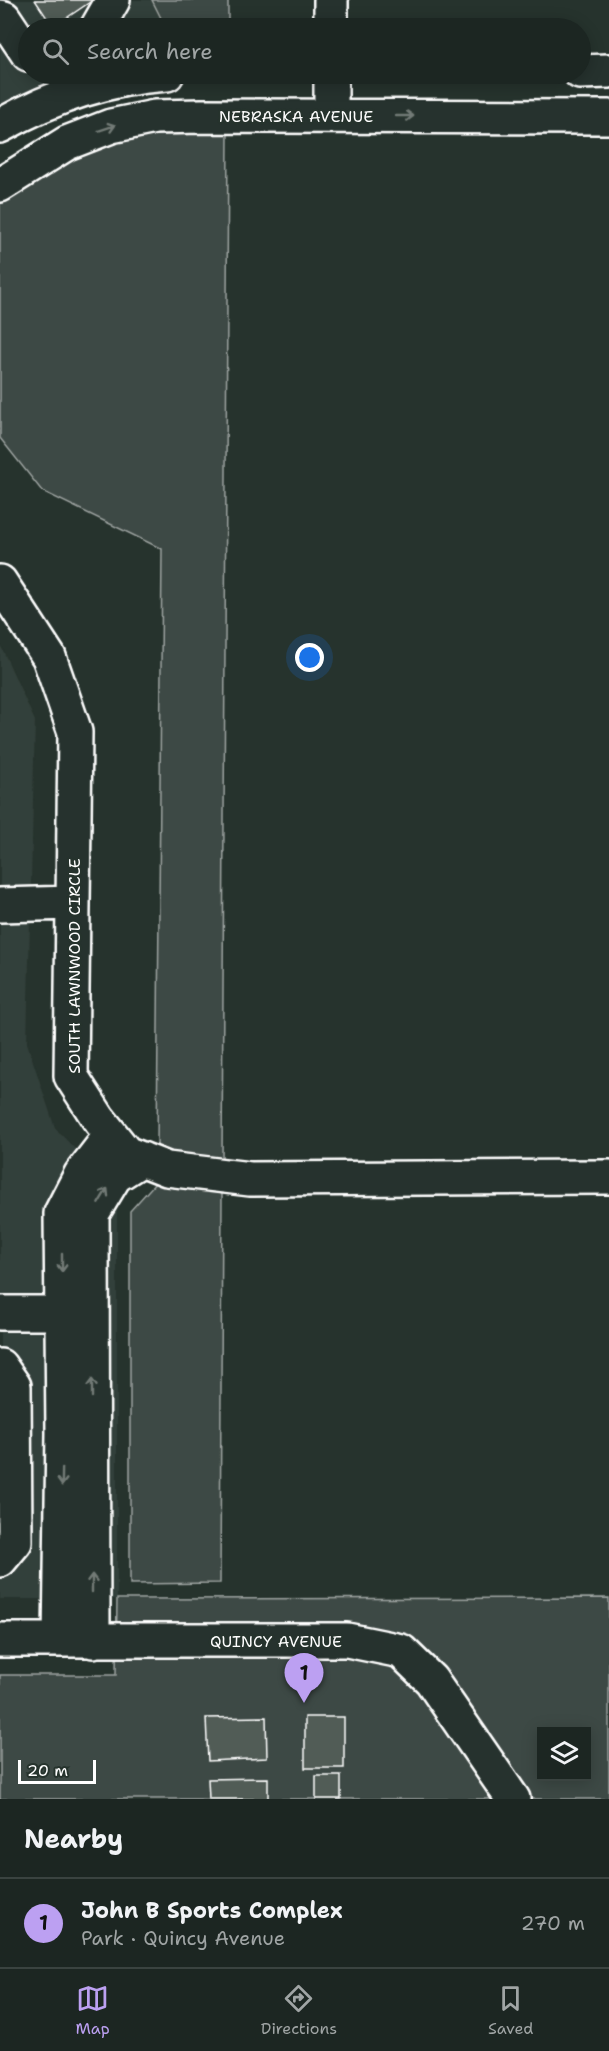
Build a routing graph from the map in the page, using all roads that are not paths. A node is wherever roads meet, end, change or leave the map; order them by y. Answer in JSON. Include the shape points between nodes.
{"nodes":[{"id":1,"x":113,"y":0,"type":"edge"},
{"id":2,"x":331,"y":0,"type":"edge"},
{"id":3,"x":0,"y":17,"type":"edge"},
{"id":4,"x":103,"y":18,"type":"edge"},
{"id":5,"x":331,"y":18,"type":"edge"},
{"id":6,"x":18,"y":39,"type":"edge"},
{"id":7,"x":609,"y":71,"type":"edge"},
{"id":8,"x":591,"y":72,"type":"edge"},
{"id":9,"x":80,"y":84,"type":"edge"},
{"id":10,"x":331,"y":84,"type":"edge"},
{"id":11,"x":46,"y":87,"type":"edge"},
{"id":12,"x":331,"y":116,"type":"junction"},
{"id":13,"x":609,"y":117,"type":"edge"},
{"id":14,"x":0,"y":126,"type":"edge"},
{"id":15,"x":67,"y":142,"type":"junction"},
{"id":16,"x":0,"y":184,"type":"edge"},
{"id":17,"x":0,"y":582,"type":"edge"},
{"id":18,"x":73,"y":903,"type":"junction"},
{"id":19,"x":0,"y":905,"type":"edge"},
{"id":20,"x":111,"y":1135,"type":"junction"},
{"id":21,"x":142,"y":1159,"type":"junction"},
{"id":22,"x":609,"y":1177,"type":"edge"},
{"id":23,"x":4,"y":1306,"type":"edge"},
{"id":24,"x":77,"y":1313,"type":"junction"},
{"id":25,"x":0,"y":1366,"type":"edge"},
{"id":26,"x":14,"y":1433,"type":"junction"},
{"id":27,"x":77,"y":1433,"type":"junction"},
{"id":28,"x":0,"y":1560,"type":"edge"},
{"id":29,"x":0,"y":1640,"type":"edge"},
{"id":30,"x":60,"y":1640,"type":"junction"},
{"id":31,"x":93,"y":1641,"type":"junction"},
{"id":32,"x":513,"y":1799,"type":"edge"}],
"edges":[{"from":1,"to":4,"type":"street"},
{"from":2,"to":5,"type":"street"},
{"from":3,"to":6,"type":"street"},
{"from":7,"to":8,"type":"street"},
{"from":9,"to":11,"type":"street"},
{"from":10,"to":12,"type":"street"},
{"from":11,"to":14,"type":"street"},
{"from":11,"to":15,"type":"street"},
{"from":12,"to":13,"type":"street","name":"NEBRASKA AVENUE","one_way":true},
{"from":15,"to":12,"type":"street","name":"NEBRASKA AVENUE","one_way":true,"via":[[111,126],[156,117]]},
{"from":15,"to":16,"type":"street","name":"NEBRASKA AVENUE"},
{"from":17,"to":18,"type":"street","name":"SOUTH LAWNWOOD CIRCLE","via":[[49,657],[75,732]]},
{"from":18,"to":19,"type":"street"},
{"from":18,"to":20,"type":"street","name":"SOUTH LAWNWOOD CIRCLE","via":[[71,1076]]},
{"from":20,"to":21,"type":"street","name":"SOUTH LAWNWOOD CIRCLE","via":[[126,1153]]},
{"from":20,"to":24,"type":"street","one_way":true,"via":[[81,1174],[62,1213]]},
{"from":21,"to":22,"type":"street","name":"SOUTH LAWNWOOD CIRCLE","via":[[167,1169],[250,1179]]},
{"from":24,"to":21,"type":"street","one_way":true,"via":[[92,1214],[115,1176]]},
{"from":23,"to":24,"type":"street"},
{"from":24,"to":27,"type":"street"},
{"from":25,"to":26,"type":"street","via":[[14,1386]]},
{"from":26,"to":27,"type":"street"},
{"from":26,"to":28,"type":"street","via":[[15,1542]]},
{"from":27,"to":30,"type":"street","one_way":true},
{"from":31,"to":27,"type":"street","one_way":true},
{"from":29,"to":30,"type":"street","name":"QUINCY AVENUE"},
{"from":30,"to":31,"type":"street","name":"QUINCY AVENUE"},
{"from":31,"to":32,"type":"street","name":"QUINCY AVENUE","via":[[347,1640],[401,1651],[431,1680]]}]}
